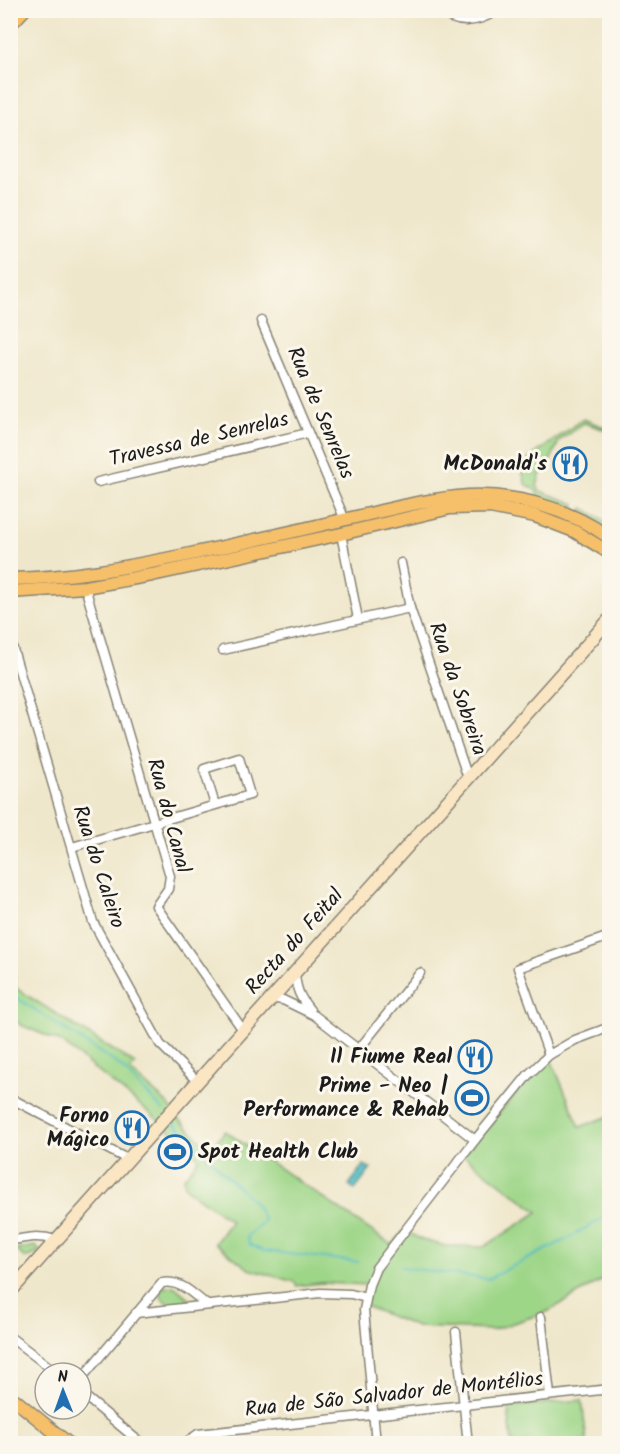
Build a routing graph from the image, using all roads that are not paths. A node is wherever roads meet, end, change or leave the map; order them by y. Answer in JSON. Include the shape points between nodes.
{"nodes":[{"id":1,"x":24,"y":10,"type":"edge"},
{"id":2,"x":439,"y":10,"type":"edge"},
{"id":3,"x":499,"y":10,"type":"edge"},
{"id":4,"x":10,"y":26,"type":"edge"},
{"id":5,"x":261,"y":321,"type":"dead end"},
{"id":6,"x":308,"y":433,"type":"junction"},
{"id":7,"x":98,"y":482,"type":"dead end"},
{"id":8,"x":345,"y":520,"type":"junction"},
{"id":9,"x":341,"y":534,"type":"junction"},
{"id":10,"x":609,"y":538,"type":"edge"},
{"id":11,"x":609,"y":553,"type":"edge"},
{"id":12,"x":401,"y":563,"type":"dead end"},
{"id":13,"x":10,"y":579,"type":"edge"},
{"id":14,"x":85,"y":587,"type":"junction"},
{"id":15,"x":10,"y":592,"type":"edge"},
{"id":16,"x":410,"y":608,"type":"junction"},
{"id":17,"x":358,"y":619,"type":"junction"},
{"id":18,"x":609,"y":619,"type":"edge"},
{"id":19,"x":10,"y":639,"type":"edge"},
{"id":20,"x":224,"y":650,"type":"dead end"},
{"id":21,"x":468,"y":778,"type":"junction"},
{"id":22,"x":215,"y":805,"type":"junction"},
{"id":23,"x":154,"y":824,"type":"junction"},
{"id":24,"x":72,"y":847,"type":"junction"},
{"id":25,"x":609,"y":936,"type":"edge"},
{"id":26,"x":295,"y":973,"type":"junction"},
{"id":27,"x":420,"y":973,"type":"dead end"},
{"id":28,"x":270,"y":998,"type":"junction"},
{"id":29,"x":315,"y":1015,"type":"junction"},
{"id":30,"x":609,"y":1027,"type":"edge"},
{"id":31,"x":243,"y":1030,"type":"junction"},
{"id":32,"x":359,"y":1049,"type":"junction"},
{"id":33,"x":549,"y":1055,"type":"junction"},
{"id":34,"x":198,"y":1082,"type":"junction"},
{"id":35,"x":10,"y":1098,"type":"edge"},
{"id":36,"x":475,"y":1140,"type":"junction"},
{"id":37,"x":129,"y":1160,"type":"junction"},
{"id":38,"x":56,"y":1240,"type":"junction"},
{"id":39,"x":10,"y":1241,"type":"edge"},
{"id":40,"x":10,"y":1292,"type":"edge"},
{"id":41,"x":153,"y":1293,"type":"junction"},
{"id":42,"x":366,"y":1298,"type":"junction"},
{"id":43,"x":207,"y":1305,"type":"junction"},
{"id":44,"x":168,"y":1309,"type":"junction"},
{"id":45,"x":136,"y":1313,"type":"junction"},
{"id":46,"x":541,"y":1317,"type":"dead end"},
{"id":47,"x":456,"y":1332,"type":"dead end"},
{"id":48,"x":10,"y":1337,"type":"edge"},
{"id":49,"x":41,"y":1361,"type":"edge"},
{"id":50,"x":93,"y":1365,"type":"edge"},
{"id":51,"x":609,"y":1389,"type":"edge"},
{"id":52,"x":550,"y":1395,"type":"junction"},
{"id":53,"x":10,"y":1396,"type":"edge"},
{"id":54,"x":93,"y":1403,"type":"edge"},
{"id":55,"x":464,"y":1405,"type":"junction"},
{"id":56,"x":374,"y":1416,"type":"junction"},
{"id":57,"x":69,"y":1443,"type":"edge"},
{"id":58,"x":142,"y":1443,"type":"edge"},
{"id":59,"x":185,"y":1443,"type":"edge"},
{"id":60,"x":376,"y":1443,"type":"edge"},
{"id":61,"x":468,"y":1443,"type":"edge"}],
"edges":[{"from":1,"to":4,"type":"main road"},
{"from":2,"to":3,"type":"street","via":[[460,22],[487,17]]},
{"from":5,"to":6,"type":"street","name":"Rua de Senrelas"},
{"from":6,"to":7,"type":"street","name":"Travessa de Senrelas"},
{"from":6,"to":8,"type":"street","name":"Rua de Senrelas"},
{"from":8,"to":10,"type":"main road","via":[[422,502],[469,496],[514,498],[566,514],[594,526]]},
{"from":8,"to":13,"type":"main road","via":[[92,573]]},
{"from":9,"to":11,"type":"main road","via":[[450,508],[490,507],[535,516],[574,531]]},
{"from":9,"to":14,"type":"main road"},
{"from":9,"to":17,"type":"street"},
{"from":12,"to":16,"type":"street"},
{"from":14,"to":15,"type":"main road"},
{"from":14,"to":23,"type":"street","name":"Rua do Canal"},
{"from":16,"to":17,"type":"street","name":"Rua da Sobreira"},
{"from":16,"to":21,"type":"street","name":"Rua da Sobreira"},
{"from":17,"to":20,"type":"street","name":"Rua da Sobreira"},
{"from":18,"to":21,"type":"street","name":"Recta do Feital"},
{"from":19,"to":24,"type":"street","name":"Rua do Caleiro"},
{"from":21,"to":26,"type":"street","name":"Recta do Feital"},
{"from":22,"to":22,"type":"street","via":[[250,795],[239,758],[204,769]]},
{"from":22,"to":23,"type":"street"},
{"from":23,"to":24,"type":"street"},
{"from":23,"to":31,"type":"street","name":"Rua do Canal","via":[[170,876],[168,889],[156,906]]},
{"from":24,"to":34,"type":"street","name":"Rua do Caleiro","via":[[93,922],[105,946],[160,1044]]},
{"from":25,"to":33,"type":"street","via":[[518,968]]},
{"from":26,"to":28,"type":"street","name":"Recta do Feital"},
{"from":26,"to":29,"type":"street","via":[[300,999]]},
{"from":27,"to":32,"type":"street"},
{"from":28,"to":29,"type":"street","via":[[283,999]]},
{"from":28,"to":31,"type":"street","name":"Recta do Feital"},
{"from":29,"to":32,"type":"street"},
{"from":30,"to":33,"type":"street"},
{"from":31,"to":34,"type":"street","name":"Recta do Feital"},
{"from":32,"to":36,"type":"street"},
{"from":33,"to":36,"type":"street"},
{"from":34,"to":37,"type":"street","name":"Recta do Feital"},
{"from":35,"to":37,"type":"street"},
{"from":36,"to":42,"type":"street","via":[[376,1268]]},
{"from":37,"to":38,"type":"street","name":"Recta do Feital"},
{"from":38,"to":39,"type":"street","via":[[32,1236]]},
{"from":38,"to":40,"type":"street","name":"Recta do Feital"},
{"from":41,"to":43,"type":"street","via":[[162,1283],[178,1283]]},
{"from":41,"to":44,"type":"street"},
{"from":41,"to":45,"type":"street"},
{"from":42,"to":43,"type":"street","via":[[320,1293]]},
{"from":42,"to":56,"type":"street"},
{"from":43,"to":44,"type":"street"},
{"from":44,"to":45,"type":"street"},
{"from":45,"to":50,"type":"street"},
{"from":46,"to":52,"type":"street"},
{"from":47,"to":55,"type":"street"},
{"from":48,"to":49,"type":"street"},
{"from":51,"to":52,"type":"street","name":"Rua de São Salvador de Montélios"},
{"from":52,"to":55,"type":"street","name":"Rua de São Salvador de Montélios"},
{"from":53,"to":57,"type":"main road"},
{"from":54,"to":58,"type":"street"},
{"from":55,"to":56,"type":"street","name":"Rua de São Salvador de Montélios"},
{"from":55,"to":61,"type":"street"},
{"from":56,"to":59,"type":"street","name":"Rua de São Salvador de Montélios","via":[[198,1434]]},
{"from":56,"to":60,"type":"street"}]}
